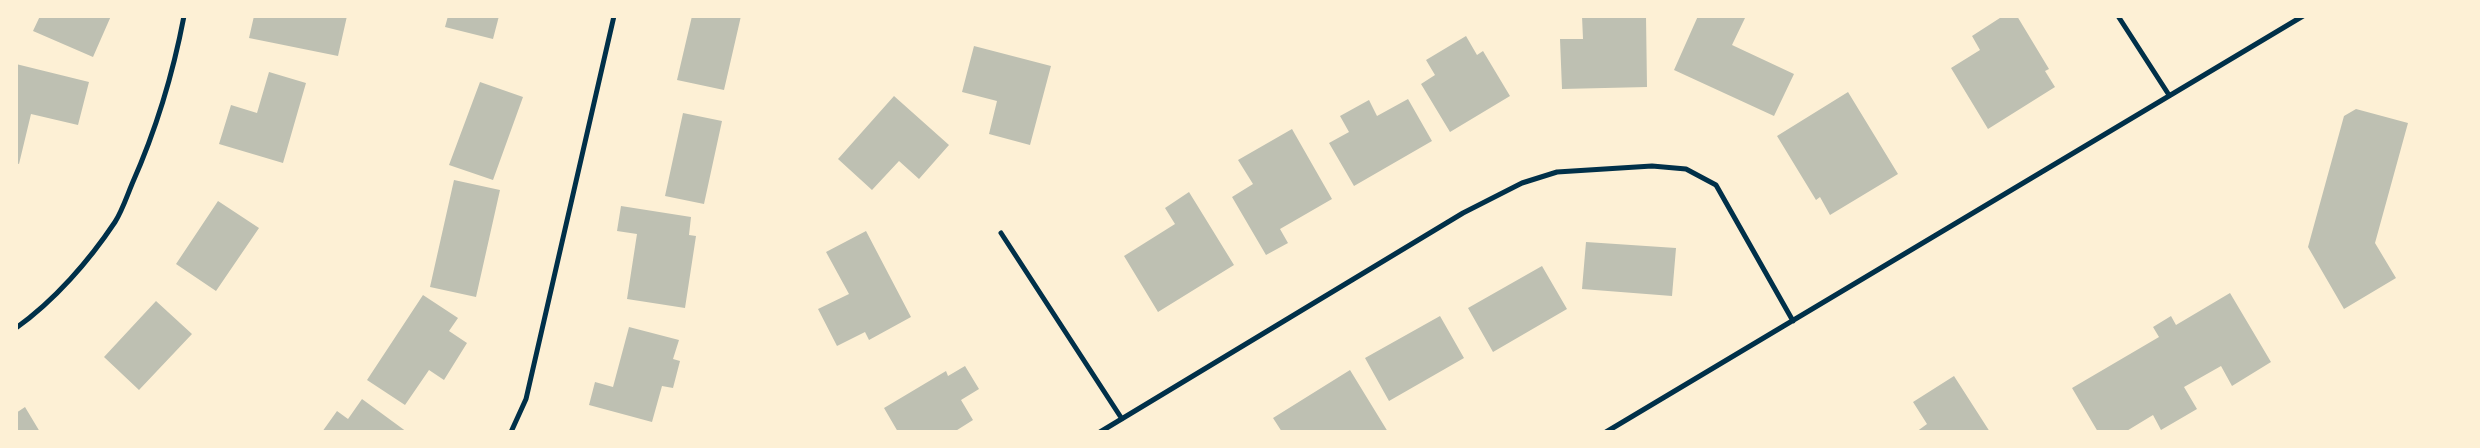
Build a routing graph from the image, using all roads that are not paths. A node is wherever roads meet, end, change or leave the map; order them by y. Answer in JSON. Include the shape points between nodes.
{"nodes":[{"id":1,"x":184,"y":16,"type":"edge"},
{"id":2,"x":614,"y":16,"type":"edge"},
{"id":3,"x":2118,"y":16,"type":"edge"},
{"id":4,"x":2303,"y":16,"type":"edge"},
{"id":5,"x":2169,"y":95,"type":"junction"},
{"id":6,"x":1001,"y":233,"type":"dead end"},
{"id":7,"x":1793,"y":321,"type":"junction"},
{"id":8,"x":16,"y":328,"type":"edge"},
{"id":9,"x":1122,"y":419,"type":"junction"},
{"id":10,"x":511,"y":432,"type":"edge"},
{"id":11,"x":1100,"y":432,"type":"edge"},
{"id":12,"x":1606,"y":432,"type":"edge"}],
"edges":[{"from":1,"to":8,"type":"street","via":[[171,76],[143,160],[116,221],[80,267],[37,313]]},
{"from":2,"to":10,"type":"street","via":[[526,399]]},
{"from":3,"to":5,"type":"street"},
{"from":4,"to":5,"type":"street"},
{"from":5,"to":7,"type":"street"},
{"from":6,"to":9,"type":"street"},
{"from":7,"to":9,"type":"street","via":[[1716,185],[1686,169],[1652,166],[1557,172],[1522,183],[1463,213]]},
{"from":7,"to":12,"type":"street"},
{"from":9,"to":11,"type":"street"}]}
